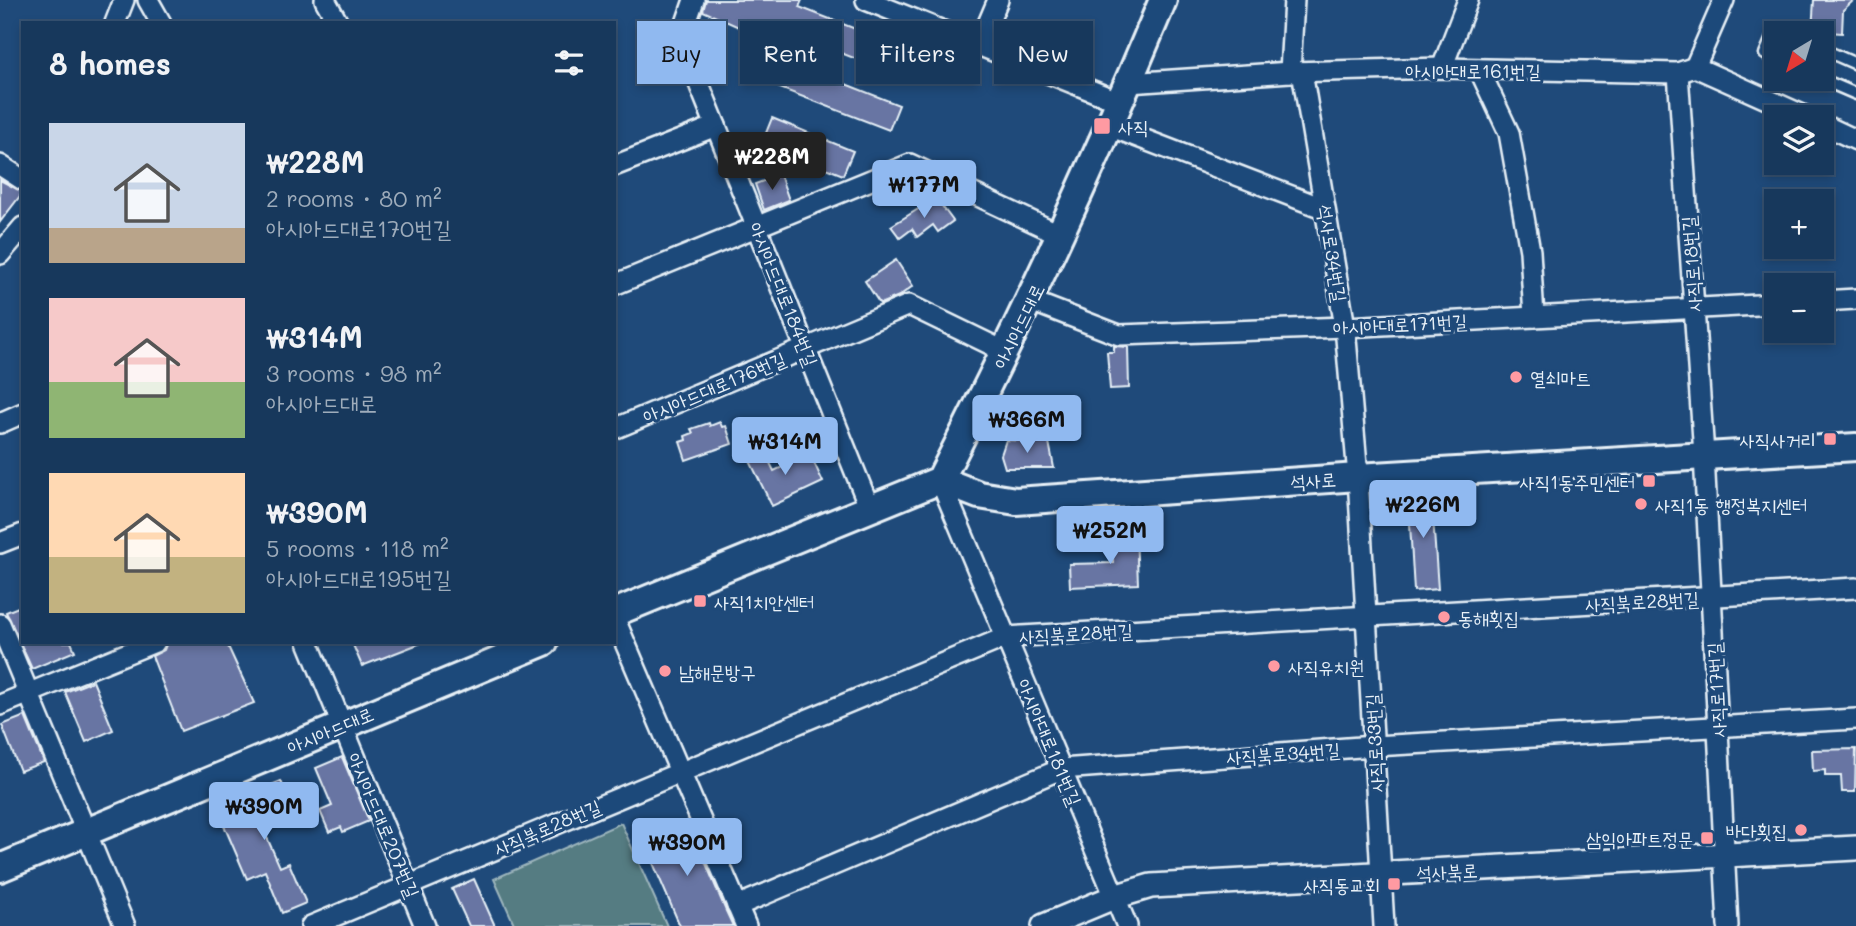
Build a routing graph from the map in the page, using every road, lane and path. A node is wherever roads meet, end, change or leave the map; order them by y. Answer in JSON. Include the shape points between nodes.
{"nodes":[{"id":1,"x":124,"y":0,"type":"edge"},
{"id":2,"x":148,"y":0,"type":"edge"},
{"id":3,"x":325,"y":0,"type":"edge"},
{"id":4,"x":694,"y":0,"type":"edge"},
{"id":5,"x":866,"y":0,"type":"edge"},
{"id":6,"x":1163,"y":0,"type":"edge"},
{"id":7,"x":1294,"y":0,"type":"edge"},
{"id":8,"x":1468,"y":0,"type":"edge"},
{"id":9,"x":1724,"y":0,"type":"edge"},
{"id":10,"x":992,"y":4,"type":"edge"},
{"id":11,"x":116,"y":21,"type":"edge"},
{"id":12,"x":160,"y":21,"type":"edge"},
{"id":13,"x":337,"y":21,"type":"edge"},
{"id":14,"x":919,"y":21,"type":"edge"},
{"id":15,"x":980,"y":42,"type":"edge"},
{"id":16,"x":980,"y":45,"type":"edge"},
{"id":17,"x":1834,"y":54,"type":"edge"},
{"id":18,"x":1856,"y":64,"type":"edge"},
{"id":19,"x":1442,"y":68,"type":"junction"},
{"id":20,"x":1479,"y":69,"type":"junction"},
{"id":21,"x":1687,"y":70,"type":"junction"},
{"id":22,"x":1296,"y":72,"type":"junction"},
{"id":23,"x":1834,"y":85,"type":"edge"},
{"id":24,"x":1124,"y":92,"type":"junction"},
{"id":25,"x":1856,"y":94,"type":"edge"},
{"id":26,"x":1776,"y":105,"type":"edge"},
{"id":27,"x":716,"y":126,"type":"junction"},
{"id":28,"x":1109,"y":126,"type":"junction"},
{"id":29,"x":1834,"y":130,"type":"edge"},
{"id":30,"x":1856,"y":140,"type":"edge"},
{"id":31,"x":0,"y":165,"type":"edge"},
{"id":32,"x":616,"y":165,"type":"edge"},
{"id":33,"x":21,"y":179,"type":"edge"},
{"id":34,"x":1325,"y":209,"type":"junction"},
{"id":35,"x":757,"y":227,"type":"junction"},
{"id":36,"x":21,"y":229,"type":"edge"},
{"id":37,"x":1061,"y":234,"type":"junction"},
{"id":38,"x":0,"y":254,"type":"edge"},
{"id":39,"x":616,"y":284,"type":"edge"},
{"id":40,"x":1856,"y":299,"type":"edge"},
{"id":41,"x":1834,"y":300,"type":"edge"},
{"id":42,"x":1031,"y":301,"type":"junction"},
{"id":43,"x":1764,"y":305,"type":"edge"},
{"id":44,"x":1694,"y":310,"type":"junction"},
{"id":45,"x":1534,"y":317,"type":"junction"},
{"id":46,"x":1345,"y":327,"type":"junction"},
{"id":47,"x":806,"y":349,"type":"junction"},
{"id":48,"x":1006,"y":352,"type":"junction"},
{"id":49,"x":21,"y":414,"type":"edge"},
{"id":50,"x":0,"y":423,"type":"edge"},
{"id":51,"x":616,"y":428,"type":"edge"},
{"id":52,"x":1856,"y":447,"type":"edge"},
{"id":53,"x":1704,"y":455,"type":"junction"},
{"id":54,"x":1358,"y":477,"type":"junction"},
{"id":55,"x":940,"y":480,"type":"junction"},
{"id":56,"x":870,"y":509,"type":"junction"},
{"id":57,"x":21,"y":535,"type":"edge"},
{"id":58,"x":0,"y":543,"type":"edge"},
{"id":59,"x":1856,"y":588,"type":"edge"},
{"id":60,"x":1711,"y":597,"type":"junction"},
{"id":61,"x":616,"y":614,"type":"edge"},
{"id":62,"x":1367,"y":616,"type":"junction"},
{"id":63,"x":616,"y":620,"type":"edge"},
{"id":64,"x":0,"y":624,"type":"edge"},
{"id":65,"x":1006,"y":637,"type":"junction"},
{"id":66,"x":150,"y":644,"type":"edge"},
{"id":67,"x":309,"y":644,"type":"edge"},
{"id":68,"x":539,"y":644,"type":"edge"},
{"id":69,"x":29,"y":694,"type":"junction"},
{"id":70,"x":0,"y":705,"type":"edge"},
{"id":71,"x":1856,"y":719,"type":"edge"},
{"id":72,"x":342,"y":725,"type":"junction"},
{"id":73,"x":1718,"y":728,"type":"junction"},
{"id":74,"x":1374,"y":746,"type":"junction"},
{"id":75,"x":1061,"y":769,"type":"junction"},
{"id":76,"x":680,"y":772,"type":"junction"},
{"id":77,"x":86,"y":832,"type":"junction"},
{"id":78,"x":1856,"y":848,"type":"edge"},
{"id":79,"x":1724,"y":855,"type":"junction"},
{"id":80,"x":0,"y":868,"type":"edge"},
{"id":81,"x":1382,"y":875,"type":"junction"},
{"id":82,"x":408,"y":885,"type":"junction"},
{"id":83,"x":1114,"y":897,"type":"junction"},
{"id":84,"x":737,"y":906,"type":"junction"},
{"id":85,"x":125,"y":926,"type":"edge"},
{"id":86,"x":311,"y":926,"type":"edge"},
{"id":87,"x":425,"y":926,"type":"edge"},
{"id":88,"x":746,"y":926,"type":"edge"},
{"id":89,"x":1044,"y":926,"type":"edge"},
{"id":90,"x":1127,"y":926,"type":"edge"},
{"id":91,"x":1384,"y":926,"type":"edge"},
{"id":92,"x":1728,"y":926,"type":"edge"}],
"edges":[{"from":1,"to":11,"type":"street"},
{"from":2,"to":12,"type":"street"},
{"from":3,"to":13,"type":"street"},
{"from":4,"to":27,"type":"street","name":"아시아드대로184번길","via":[[684,29],[685,49]]},
{"from":5,"to":14,"type":"street"},
{"from":6,"to":24,"type":"main road","name":"아시아드대로"},
{"from":7,"to":22,"type":"street","name":"석사로34번길"},
{"from":8,"to":19,"type":"street"},
{"from":9,"to":21,"type":"street","name":"사직로18번길"},
{"from":10,"to":15,"type":"street"},
{"from":16,"to":24,"type":"street"},
{"from":17,"to":18,"type":"lane"},
{"from":19,"to":20,"type":"street","name":"아시아대로161번길"},
{"from":19,"to":22,"type":"street","name":"아시아대로161번길"},
{"from":20,"to":21,"type":"street","name":"아시아대로161번길"},
{"from":20,"to":45,"type":"street","via":[[1509,133],[1530,251]]},
{"from":21,"to":26,"type":"street","name":"아시아대로161번길"},
{"from":21,"to":44,"type":"street","name":"사직로18번길"},
{"from":22,"to":24,"type":"street","name":"아시아대로161번길"},
{"from":22,"to":34,"type":"street","name":"석사로34번길"},
{"from":23,"to":25,"type":"lane"},
{"from":24,"to":28,"type":"main road","name":"아시아드대로"},
{"from":27,"to":32,"type":"street"},
{"from":27,"to":35,"type":"street","name":"아시아드대로184번길"},
{"from":28,"to":34,"type":"street"},
{"from":28,"to":37,"type":"main road","name":"아시아드대로"},
{"from":29,"to":30,"type":"street"},
{"from":31,"to":33,"type":"street"},
{"from":34,"to":46,"type":"street","name":"석사로34번길"},
{"from":35,"to":37,"type":"street","via":[[910,164]]},
{"from":35,"to":39,"type":"street"},
{"from":35,"to":47,"type":"street","name":"아시아드대로184번길"},
{"from":36,"to":38,"type":"street"},
{"from":37,"to":42,"type":"main road","name":"아시아드대로"},
{"from":40,"to":41,"type":"street"},
{"from":42,"to":46,"type":"street","name":"아시아대로171번길","via":[[1119,335]]},
{"from":42,"to":48,"type":"main road","name":"아시아드대로"},
{"from":43,"to":44,"type":"street","name":"아시아대로171번길"},
{"from":44,"to":45,"type":"street","name":"아시아대로171번길"},
{"from":44,"to":53,"type":"street","name":"사직로18번길"},
{"from":45,"to":46,"type":"street","name":"아시아대로171번길"},
{"from":46,"to":54,"type":"street","name":"석사로34번길"},
{"from":47,"to":48,"type":"street","name":"아시아드대로176번길","via":[[909,305]]},
{"from":47,"to":51,"type":"street","name":"아시아드대로176번길"},
{"from":47,"to":56,"type":"street","name":"아시아드대로184번길"},
{"from":48,"to":55,"type":"main road","name":"아시아드대로"},
{"from":49,"to":50,"type":"street"},
{"from":52,"to":53,"type":"main road","name":"석사로"},
{"from":53,"to":54,"type":"main road","name":"석사로"},
{"from":53,"to":60,"type":"street","name":"사직로17번길"},
{"from":54,"to":55,"type":"main road","name":"석사로","via":[[1016,501],[979,495]]},
{"from":54,"to":62,"type":"street","name":"사직로33번길"},
{"from":55,"to":56,"type":"main road"},
{"from":55,"to":65,"type":"street","name":"아시아대로181번길"},
{"from":56,"to":61,"type":"main road"},
{"from":57,"to":58,"type":"street"},
{"from":59,"to":60,"type":"street","name":"사직북로28번길"},
{"from":60,"to":62,"type":"street","name":"사직북로28번길"},
{"from":60,"to":73,"type":"street","name":"사직로17번길"},
{"from":62,"to":65,"type":"street","name":"사직북로28번길"},
{"from":62,"to":74,"type":"street","name":"사직로33번길"},
{"from":63,"to":76,"type":"street"},
{"from":64,"to":69,"type":"street"},
{"from":65,"to":75,"type":"street","name":"아시아대로181번길"},
{"from":65,"to":76,"type":"street","name":"사직북로28번길"},
{"from":66,"to":69,"type":"street"},
{"from":67,"to":72,"type":"street","name":"아시아드대로207번길"},
{"from":68,"to":72,"type":"main road","name":"아시아드대로"},
{"from":69,"to":70,"type":"street"},
{"from":69,"to":77,"type":"street"},
{"from":71,"to":73,"type":"street","name":"사직북로34번길"},
{"from":72,"to":77,"type":"main road","name":"아시아드대로"},
{"from":72,"to":82,"type":"street","name":"아시아드대로207번길"},
{"from":73,"to":74,"type":"street","name":"사직북로34번길"},
{"from":73,"to":79,"type":"street","name":"사직로17번길"},
{"from":74,"to":75,"type":"street","name":"사직북로34번길"},
{"from":74,"to":81,"type":"street","name":"사직로33번길"},
{"from":75,"to":83,"type":"street","name":"아시아대로181번길"},
{"from":75,"to":84,"type":"street","name":"사직북로34번길"},
{"from":76,"to":82,"type":"street","name":"사직북로28번길"},
{"from":76,"to":84,"type":"street"},
{"from":77,"to":80,"type":"main road","name":"아시아드대로"},
{"from":77,"to":85,"type":"street"},
{"from":78,"to":79,"type":"street","name":"석사북로"},
{"from":79,"to":81,"type":"street","name":"석사북로"},
{"from":79,"to":92,"type":"street","name":"사직로17번길"},
{"from":81,"to":83,"type":"street","name":"석사북로","via":[[1151,886]]},
{"from":81,"to":91,"type":"street","name":"사직로33번길"},
{"from":82,"to":86,"type":"street","name":"사직북로28번길"},
{"from":82,"to":87,"type":"street","name":"아시아드대로207번길"},
{"from":83,"to":89,"type":"street","name":"석사북로"},
{"from":83,"to":90,"type":"street","name":"아시아대로181번길"},
{"from":84,"to":88,"type":"street"}]}
